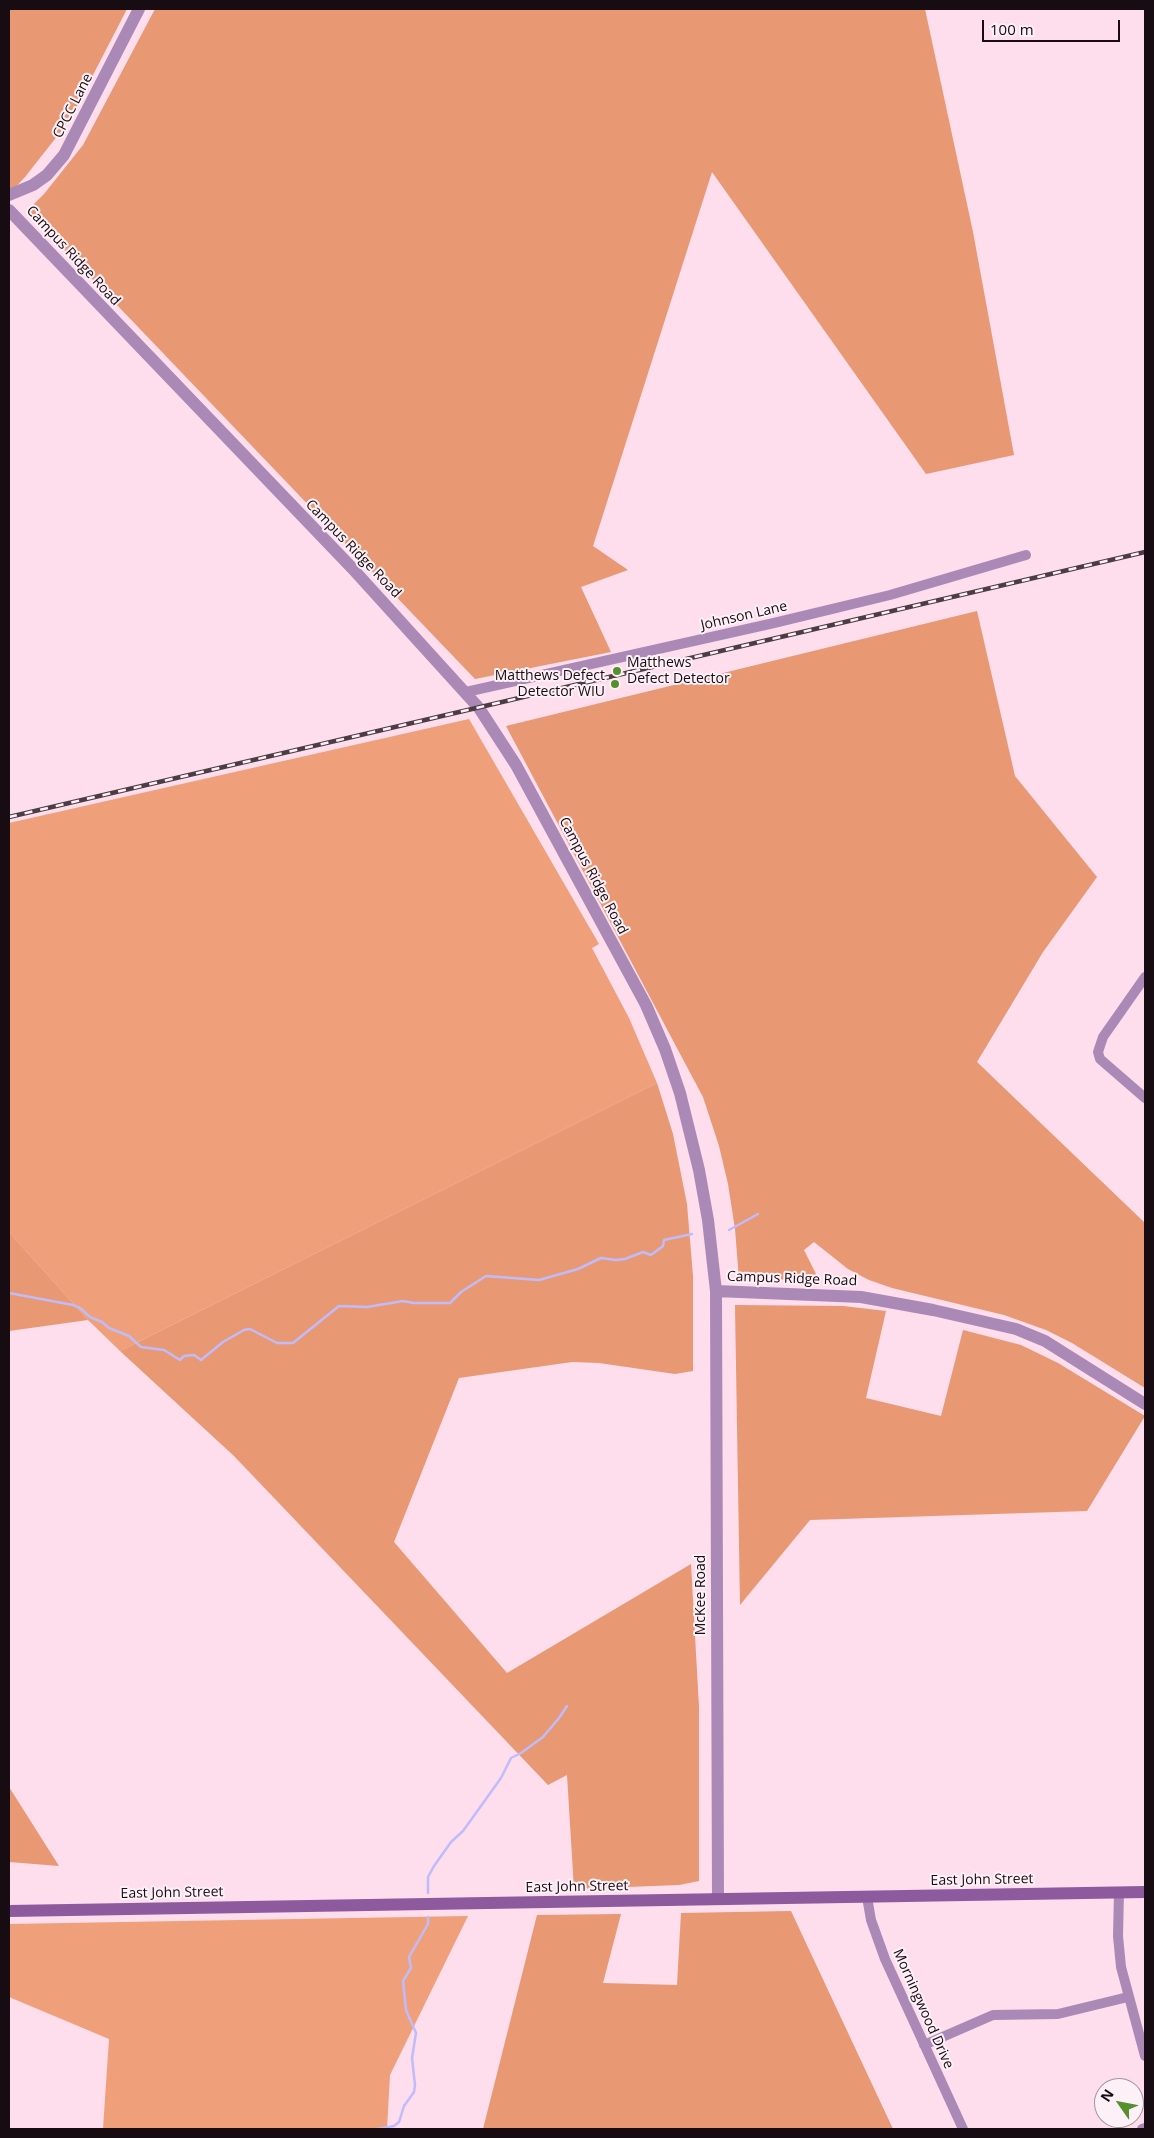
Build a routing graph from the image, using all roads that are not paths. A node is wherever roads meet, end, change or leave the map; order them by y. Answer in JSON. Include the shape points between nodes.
{"nodes":[{"id":1,"x":139,"y":9,"type":"edge"},
{"id":2,"x":9,"y":195,"type":"edge"},
{"id":3,"x":9,"y":210,"type":"edge"},
{"id":4,"x":1026,"y":555,"type":"dead end"},
{"id":5,"x":466,"y":692,"type":"junction"},
{"id":6,"x":1145,"y":977,"type":"edge"},
{"id":7,"x":1145,"y":1098,"type":"edge"},
{"id":8,"x":716,"y":1291,"type":"junction"},
{"id":9,"x":1145,"y":1404,"type":"edge"},
{"id":10,"x":1119,"y":1892,"type":"junction"},
{"id":11,"x":1145,"y":1892,"type":"edge"},
{"id":12,"x":867,"y":1897,"type":"junction"},
{"id":13,"x":718,"y":1899,"type":"junction"},
{"id":14,"x":9,"y":1911,"type":"edge"},
{"id":15,"x":1128,"y":1996,"type":"junction"},
{"id":16,"x":924,"y":2045,"type":"junction"},
{"id":17,"x":1145,"y":2056,"type":"edge"},
{"id":18,"x":1145,"y":2128,"type":"edge"},
{"id":19,"x":963,"y":2129,"type":"edge"},
{"id":20,"x":1142,"y":2129,"type":"edge"}],
"edges":[{"from":1,"to":2,"type":"street","name":"CPCC Lane","via":[[64,155],[47,175]]},
{"from":3,"to":5,"type":"street","name":"Campus Ridge Road","via":[[352,568]]},
{"from":4,"to":5,"type":"street","name":"Johnson Lane","via":[[783,621]]},
{"from":5,"to":8,"type":"street","name":"Campus Ridge Road","via":[[516,765],[646,1005],[665,1048],[697,1161]]},
{"from":6,"to":7,"type":"street","via":[[1103,1037],[1098,1052],[1100,1059]]},
{"from":8,"to":9,"type":"street","name":"Campus Ridge Road","via":[[861,1297],[1016,1329],[1068,1354]]},
{"from":8,"to":13,"type":"street","name":"McKee Road"},
{"from":10,"to":11,"type":"main road","name":"East John Street"},
{"from":10,"to":12,"type":"main road","name":"East John Street"},
{"from":10,"to":15,"type":"street","via":[[1118,1936]]},
{"from":12,"to":13,"type":"main road","name":"East John Street"},
{"from":12,"to":16,"type":"street","name":"Morningwood Drive","via":[[885,1960]]},
{"from":13,"to":14,"type":"main road","name":"East John Street"},
{"from":15,"to":16,"type":"street","via":[[1058,2014],[993,2015]]},
{"from":15,"to":17,"type":"street"},
{"from":16,"to":19,"type":"street","name":"Morningwood Drive"},
{"from":18,"to":20,"type":"street"}]}
